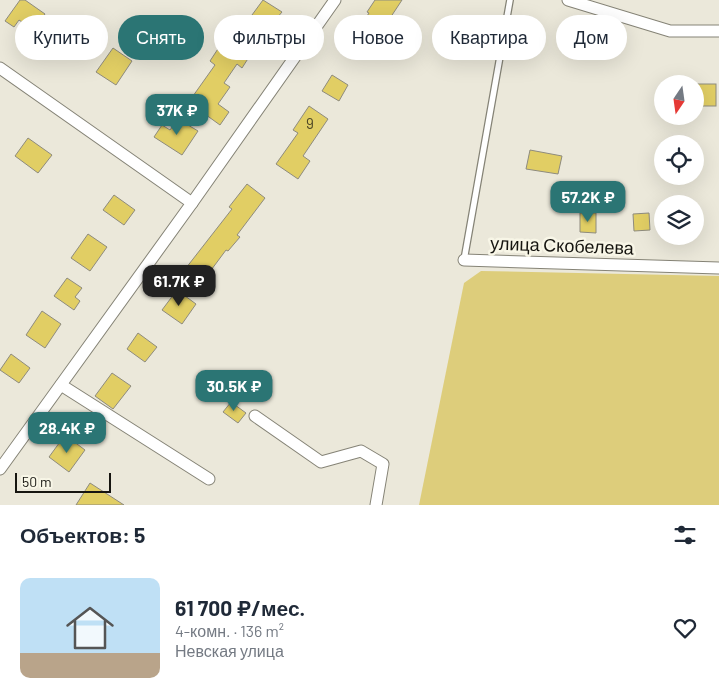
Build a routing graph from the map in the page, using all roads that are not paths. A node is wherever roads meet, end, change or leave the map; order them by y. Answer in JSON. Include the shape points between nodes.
{"nodes":[{"id":1,"x":335,"y":0,"type":"edge"},
{"id":2,"x":510,"y":0,"type":"edge"},
{"id":3,"x":568,"y":0,"type":"edge"},
{"id":4,"x":719,"y":31,"type":"edge"},
{"id":5,"x":0,"y":68,"type":"edge"},
{"id":6,"x":192,"y":204,"type":"junction"},
{"id":7,"x":464,"y":260,"type":"joint"},
{"id":8,"x":719,"y":268,"type":"edge"},
{"id":9,"x":60,"y":385,"type":"junction"},
{"id":10,"x":255,"y":416,"type":"dead end"},
{"id":11,"x":0,"y":469,"type":"edge"},
{"id":12,"x":209,"y":479,"type":"dead end"},
{"id":13,"x":376,"y":505,"type":"edge"}],
"edges":[{"from":1,"to":6,"type":"street"},
{"from":2,"to":7,"type":"lane"},
{"from":3,"to":4,"type":"street","via":[[670,31]]},
{"from":5,"to":6,"type":"street"},
{"from":6,"to":9,"type":"street"},
{"from":7,"to":8,"type":"street","name":"улица Скобелева"},
{"from":9,"to":11,"type":"street"},
{"from":9,"to":12,"type":"street"},
{"from":10,"to":13,"type":"street","via":[[321,462],[361,451],[383,464]]}]}
